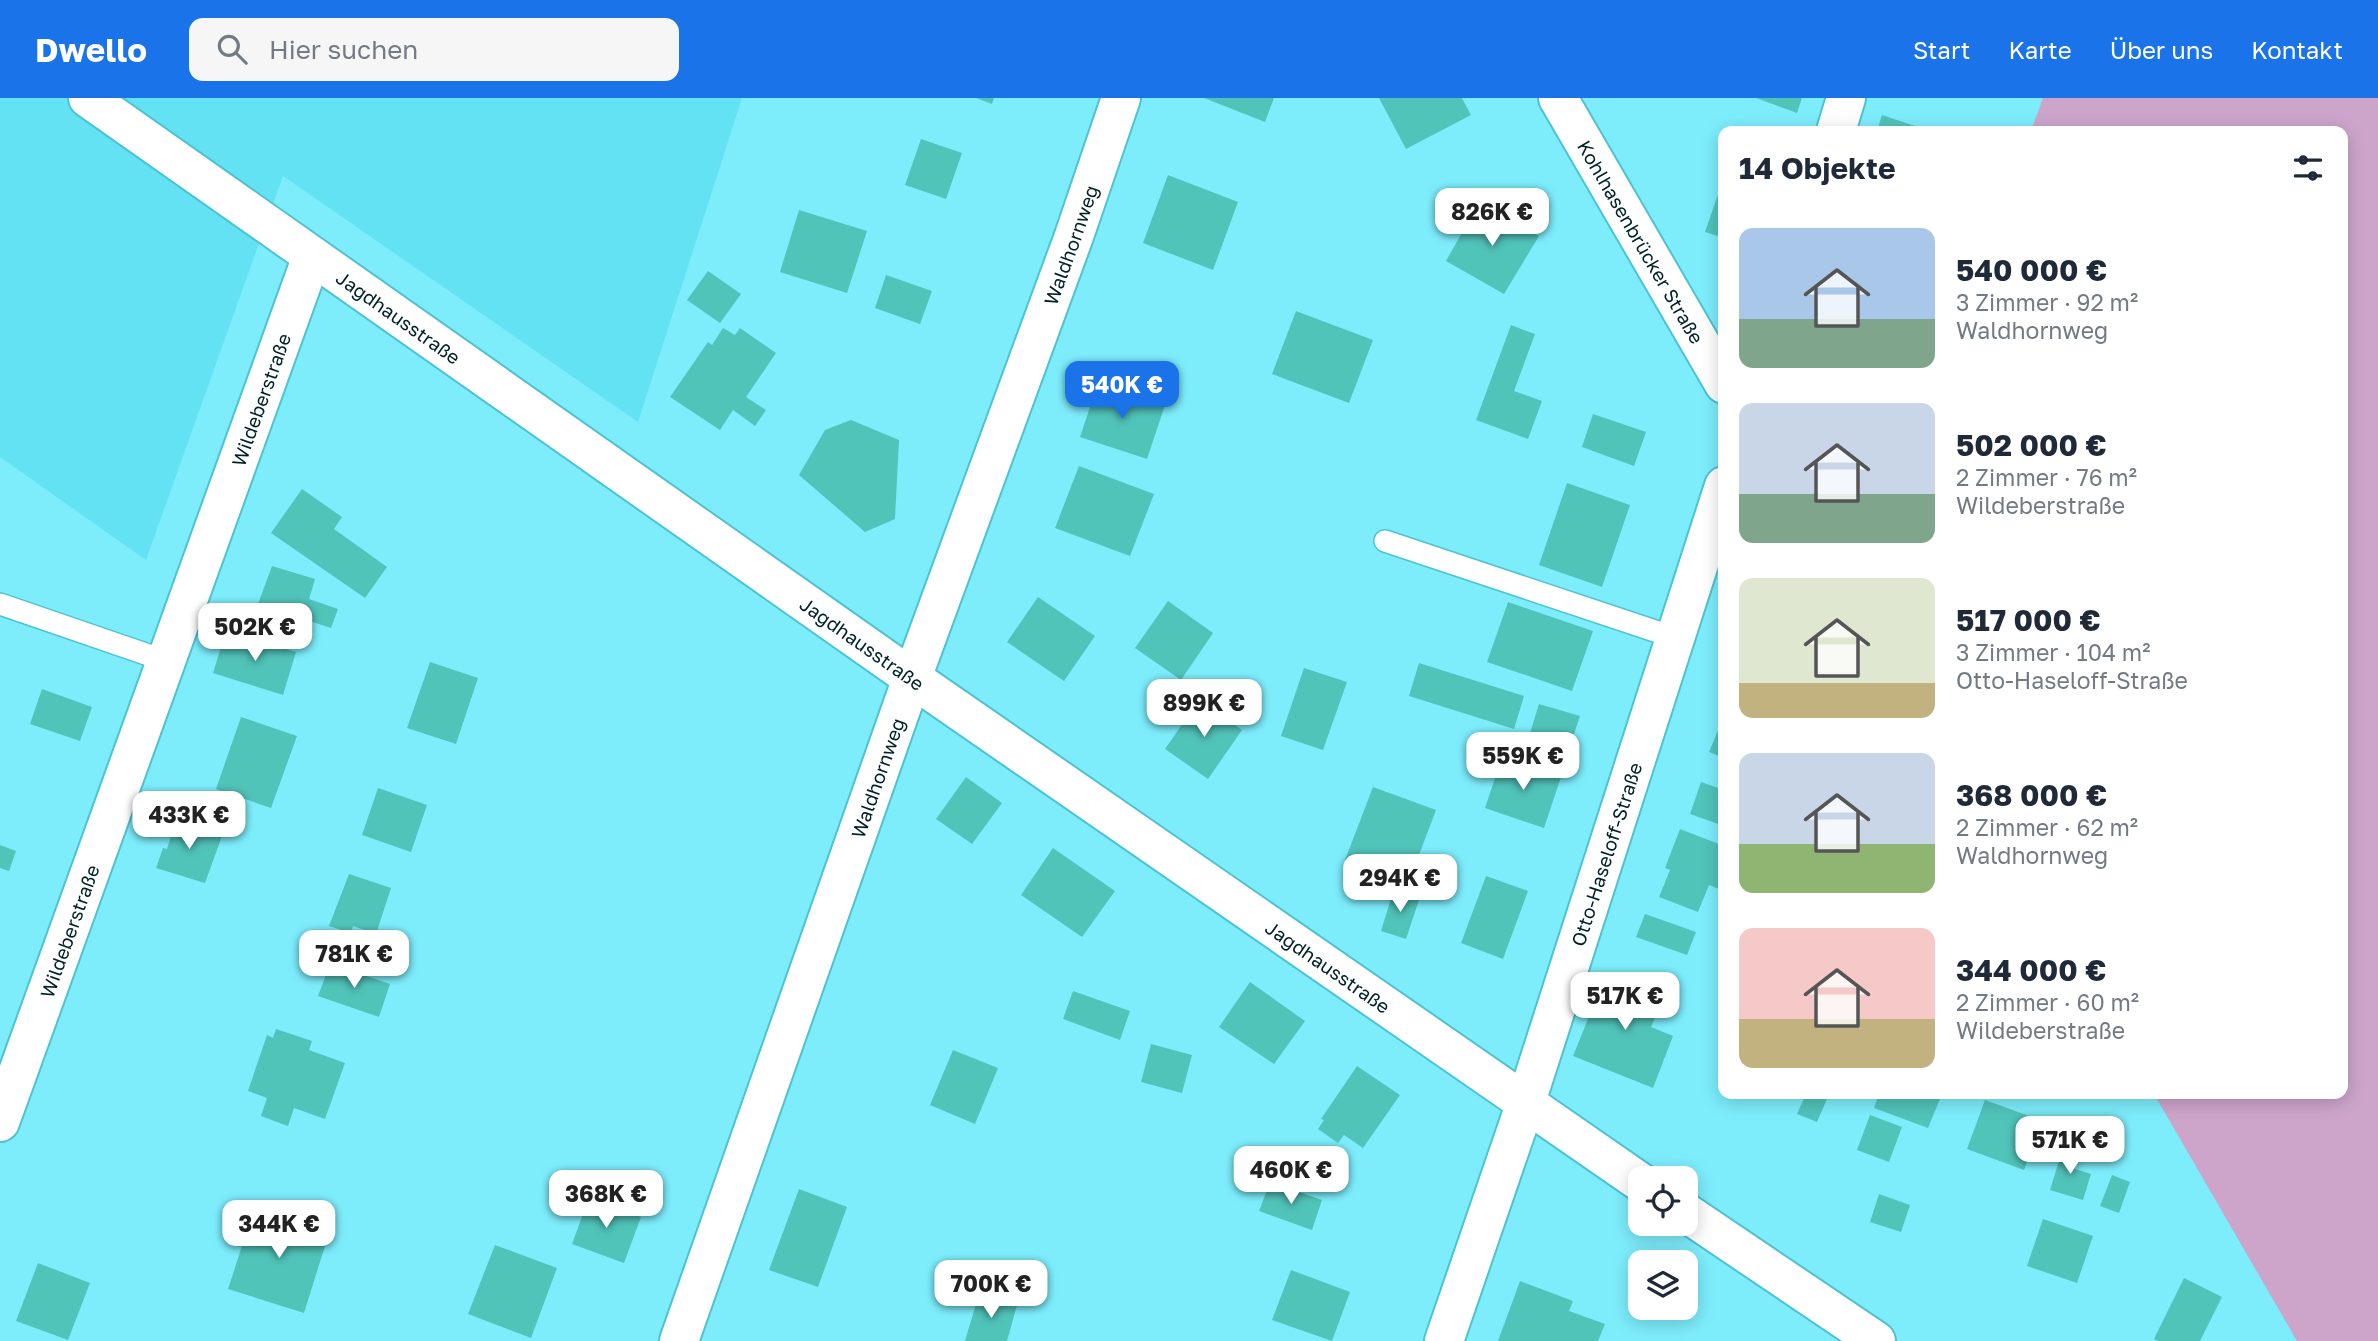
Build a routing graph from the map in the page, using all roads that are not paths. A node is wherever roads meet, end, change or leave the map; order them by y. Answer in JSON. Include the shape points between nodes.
{"nodes":[{"id":1,"x":88,"y":98,"type":"edge"},
{"id":2,"x":1121,"y":98,"type":"edge"},
{"id":3,"x":1559,"y":98,"type":"edge"},
{"id":4,"x":1846,"y":98,"type":"edge"},
{"id":5,"x":1838,"y":126,"type":"edge"},
{"id":6,"x":312,"y":256,"type":"junction"},
{"id":7,"x":1718,"y":374,"type":"edge"},
{"id":8,"x":1718,"y":505,"type":"edge"},
{"id":9,"x":1385,"y":541,"type":"dead end"},
{"id":10,"x":0,"y":604,"type":"edge"},
{"id":11,"x":1676,"y":638,"type":"junction"},
{"id":12,"x":166,"y":661,"type":"junction"},
{"id":13,"x":912,"y":678,"type":"junction"},
{"id":14,"x":1525,"y":1105,"type":"junction"},
{"id":15,"x":0,"y":1122,"type":"edge"},
{"id":16,"x":1628,"y":1174,"type":"edge"},
{"id":17,"x":1698,"y":1222,"type":"edge"},
{"id":18,"x":679,"y":1341,"type":"edge"},
{"id":19,"x":1444,"y":1341,"type":"edge"},
{"id":20,"x":1876,"y":1341,"type":"edge"}],
"edges":[{"from":1,"to":6,"type":"street","name":"Jagdhausstraße"},
{"from":2,"to":13,"type":"street","name":"Waldhornweg"},
{"from":3,"to":7,"type":"street","name":"Kohlhasenbrücker Straße"},
{"from":4,"to":5,"type":"street"},
{"from":6,"to":12,"type":"street","name":"Wildeberstraße"},
{"from":6,"to":13,"type":"street","name":"Jagdhausstraße"},
{"from":8,"to":11,"type":"street","name":"Otto-Haseloff-Straße"},
{"from":9,"to":11,"type":"lane"},
{"from":10,"to":12,"type":"lane"},
{"from":11,"to":14,"type":"street","name":"Otto-Haseloff-Straße"},
{"from":12,"to":15,"type":"street","name":"Wildeberstraße"},
{"from":13,"to":14,"type":"street","name":"Jagdhausstraße"},
{"from":13,"to":18,"type":"street","name":"Waldhornweg"},
{"from":14,"to":16,"type":"street","name":"Jagdhausstraße"},
{"from":14,"to":19,"type":"street","name":"Otto-Haseloff-Straße"},
{"from":17,"to":20,"type":"street"}]}
